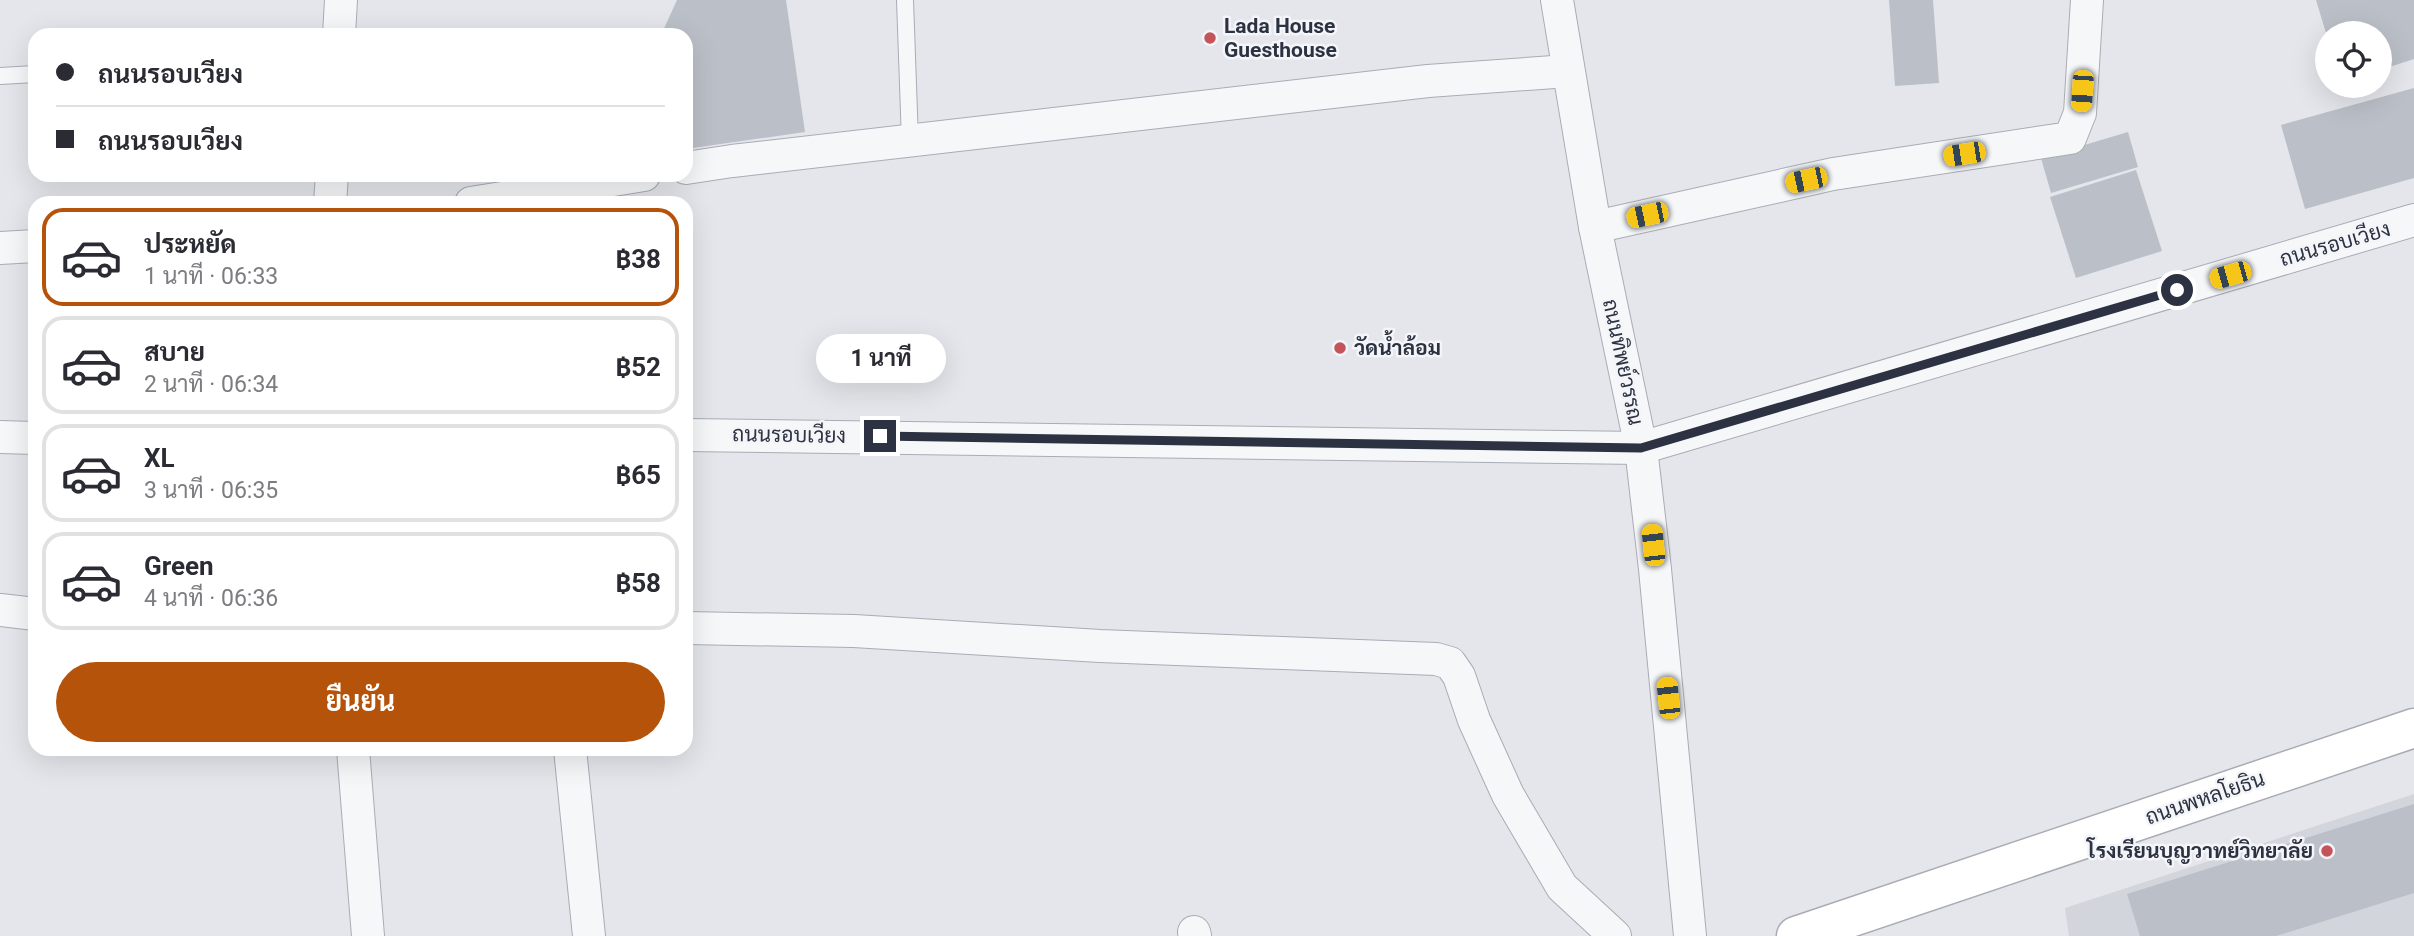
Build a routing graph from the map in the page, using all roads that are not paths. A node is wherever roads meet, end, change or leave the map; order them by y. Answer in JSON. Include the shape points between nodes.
{"nodes":[{"id":1,"x":341,"y":0,"type":"edge"},
{"id":2,"x":905,"y":0,"type":"edge"},
{"id":3,"x":1557,"y":0,"type":"edge"},
{"id":4,"x":2087,"y":0,"type":"edge"},
{"id":5,"x":339,"y":28,"type":"edge"},
{"id":6,"x":1568,"y":71,"type":"junction"},
{"id":7,"x":28,"y":74,"type":"edge"},
{"id":8,"x":0,"y":76,"type":"edge"},
{"id":9,"x":910,"y":141,"type":"junction"},
{"id":10,"x":693,"y":167,"type":"edge"},
{"id":11,"x":601,"y":182,"type":"edge"},
{"id":12,"x":514,"y":196,"type":"edge"},
{"id":13,"x":2414,"y":220,"type":"edge"},
{"id":14,"x":1595,"y":226,"type":"junction"},
{"id":15,"x":28,"y":246,"type":"edge"},
{"id":16,"x":0,"y":248,"type":"edge"},
{"id":17,"x":693,"y":435,"type":"edge"},
{"id":18,"x":0,"y":437,"type":"edge"},
{"id":19,"x":28,"y":438,"type":"edge"},
{"id":20,"x":1641,"y":448,"type":"junction"},
{"id":21,"x":0,"y":610,"type":"edge"},
{"id":22,"x":28,"y":613,"type":"edge"},
{"id":23,"x":693,"y":628,"type":"edge"},
{"id":24,"x":2414,"y":728,"type":"edge"},
{"id":25,"x":354,"y":756,"type":"edge"},
{"id":26,"x":571,"y":756,"type":"edge"},
{"id":27,"x":368,"y":936,"type":"edge"},
{"id":28,"x":589,"y":936,"type":"edge"},
{"id":29,"x":1615,"y":936,"type":"edge"},
{"id":30,"x":1690,"y":936,"type":"edge"},
{"id":31,"x":1796,"y":936,"type":"edge"}],
"edges":[{"from":1,"to":5,"type":"street"},
{"from":2,"to":9,"type":"lane"},
{"from":3,"to":6,"type":"street","name":"ถนนทิพย์วรรณ"},
{"from":4,"to":14,"type":"street","via":[[2080,113],[2070,138],[1833,174]]},
{"from":6,"to":9,"type":"street","via":[[1428,80]]},
{"from":6,"to":14,"type":"street","name":"ถนนทิพย์วรรณ"},
{"from":7,"to":8,"type":"lane"},
{"from":9,"to":10,"type":"street"},
{"from":11,"to":12,"type":"street"},
{"from":13,"to":20,"type":"street","name":"ถนนรอบเวียง"},
{"from":14,"to":20,"type":"street","name":"ถนนทิพย์วรรณ"},
{"from":15,"to":16,"type":"street"},
{"from":17,"to":20,"type":"street","name":"ถนนรอบเวียง"},
{"from":18,"to":19,"type":"street"},
{"from":20,"to":30,"type":"street","name":"ถนนทิพย์วรรณ"},
{"from":21,"to":22,"type":"street"},
{"from":23,"to":29,"type":"street","via":[[854,631],[1450,663],[1508,796],[1562,887]]},
{"from":24,"to":31,"type":"main road","name":"ถนนพหลโยธิน"},
{"from":25,"to":27,"type":"street"},
{"from":26,"to":28,"type":"street"}]}
